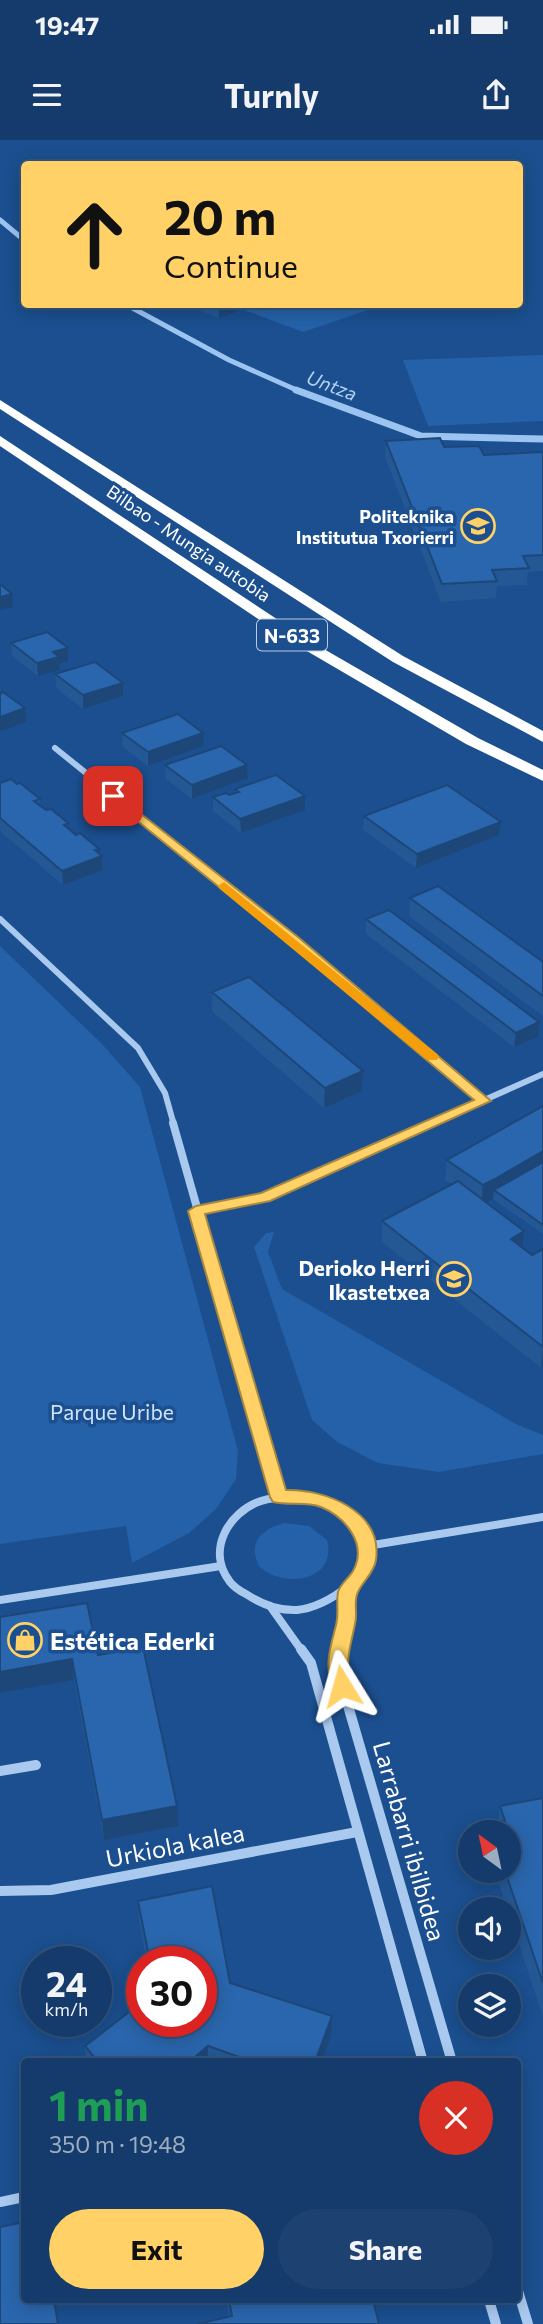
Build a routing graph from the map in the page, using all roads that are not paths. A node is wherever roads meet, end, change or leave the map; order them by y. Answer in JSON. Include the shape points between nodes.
{"nodes":[{"id":1,"x":0,"y":404,"type":"edge"},
{"id":2,"x":0,"y":440,"type":"edge"},
{"id":3,"x":543,"y":737,"type":"edge"},
{"id":4,"x":55,"y":748,"type":"dead end"},
{"id":5,"x":543,"y":776,"type":"edge"},
{"id":6,"x":0,"y":919,"type":"edge"},
{"id":7,"x":543,"y":1074,"type":"edge"},
{"id":8,"x":484,"y":1101,"type":"junction"},
{"id":9,"x":196,"y":1211,"type":"junction"},
{"id":10,"x":279,"y":1497,"type":"junction"},
{"id":11,"x":543,"y":1517,"type":"edge"},
{"id":12,"x":367,"y":1546,"type":"junction"},
{"id":13,"x":221,"y":1566,"type":"junction"},
{"id":14,"x":348,"y":1591,"type":"junction"},
{"id":15,"x":0,"y":1600,"type":"edge"},
{"id":16,"x":270,"y":1606,"type":"junction"},
{"id":17,"x":36,"y":1765,"type":"dead end"},
{"id":18,"x":0,"y":1771,"type":"edge"},
{"id":19,"x":357,"y":1832,"type":"junction"},
{"id":20,"x":0,"y":1891,"type":"edge"},
{"id":21,"x":422,"y":2058,"type":"edge"},
{"id":22,"x":451,"y":2058,"type":"edge"},
{"id":23,"x":21,"y":2198,"type":"edge"},
{"id":24,"x":0,"y":2202,"type":"edge"},
{"id":25,"x":521,"y":2301,"type":"edge"},
{"id":26,"x":490,"y":2303,"type":"edge"},
{"id":27,"x":496,"y":2324,"type":"edge"},
{"id":28,"x":528,"y":2324,"type":"edge"}],
"edges":[{"from":1,"to":3,"type":"highway","name":"Bilbao - Mungia autobia","number":"N-633","via":[[398,659]]},
{"from":2,"to":5,"type":"highway","name":"Bilbao - Mungia autobia","number":"N-633","via":[[305,644],[472,741]]},
{"from":4,"to":8,"type":"street"},
{"from":6,"to":9,"type":"street","via":[[138,1048],[165,1093]]},
{"from":7,"to":8,"type":"street"},
{"from":8,"to":9,"type":"street","via":[[265,1197]]},
{"from":9,"to":10,"type":"street"},
{"from":10,"to":12,"type":"street","via":[[304,1496],[327,1502],[360,1528]]},
{"from":10,"to":13,"type":"street","via":[[238,1514],[225,1529],[219,1548]]},
{"from":11,"to":12,"type":"street"},
{"from":12,"to":14,"type":"street","via":[[366,1562]]},
{"from":13,"to":15,"type":"street"},
{"from":13,"to":16,"type":"street","via":[[231,1584]]},
{"from":14,"to":16,"type":"street","via":[[312,1607]]},
{"from":14,"to":22,"type":"street","name":"Larrabarri ibilbidea","via":[[337,1668]]},
{"from":16,"to":19,"type":"street","via":[[311,1663]]},
{"from":17,"to":18,"type":"street"},
{"from":19,"to":20,"type":"street","name":"Urkiola kalea","via":[[51,1891]]},
{"from":19,"to":21,"type":"street"},
{"from":23,"to":24,"type":"street"},
{"from":25,"to":28,"type":"street"},
{"from":26,"to":27,"type":"street"}]}
